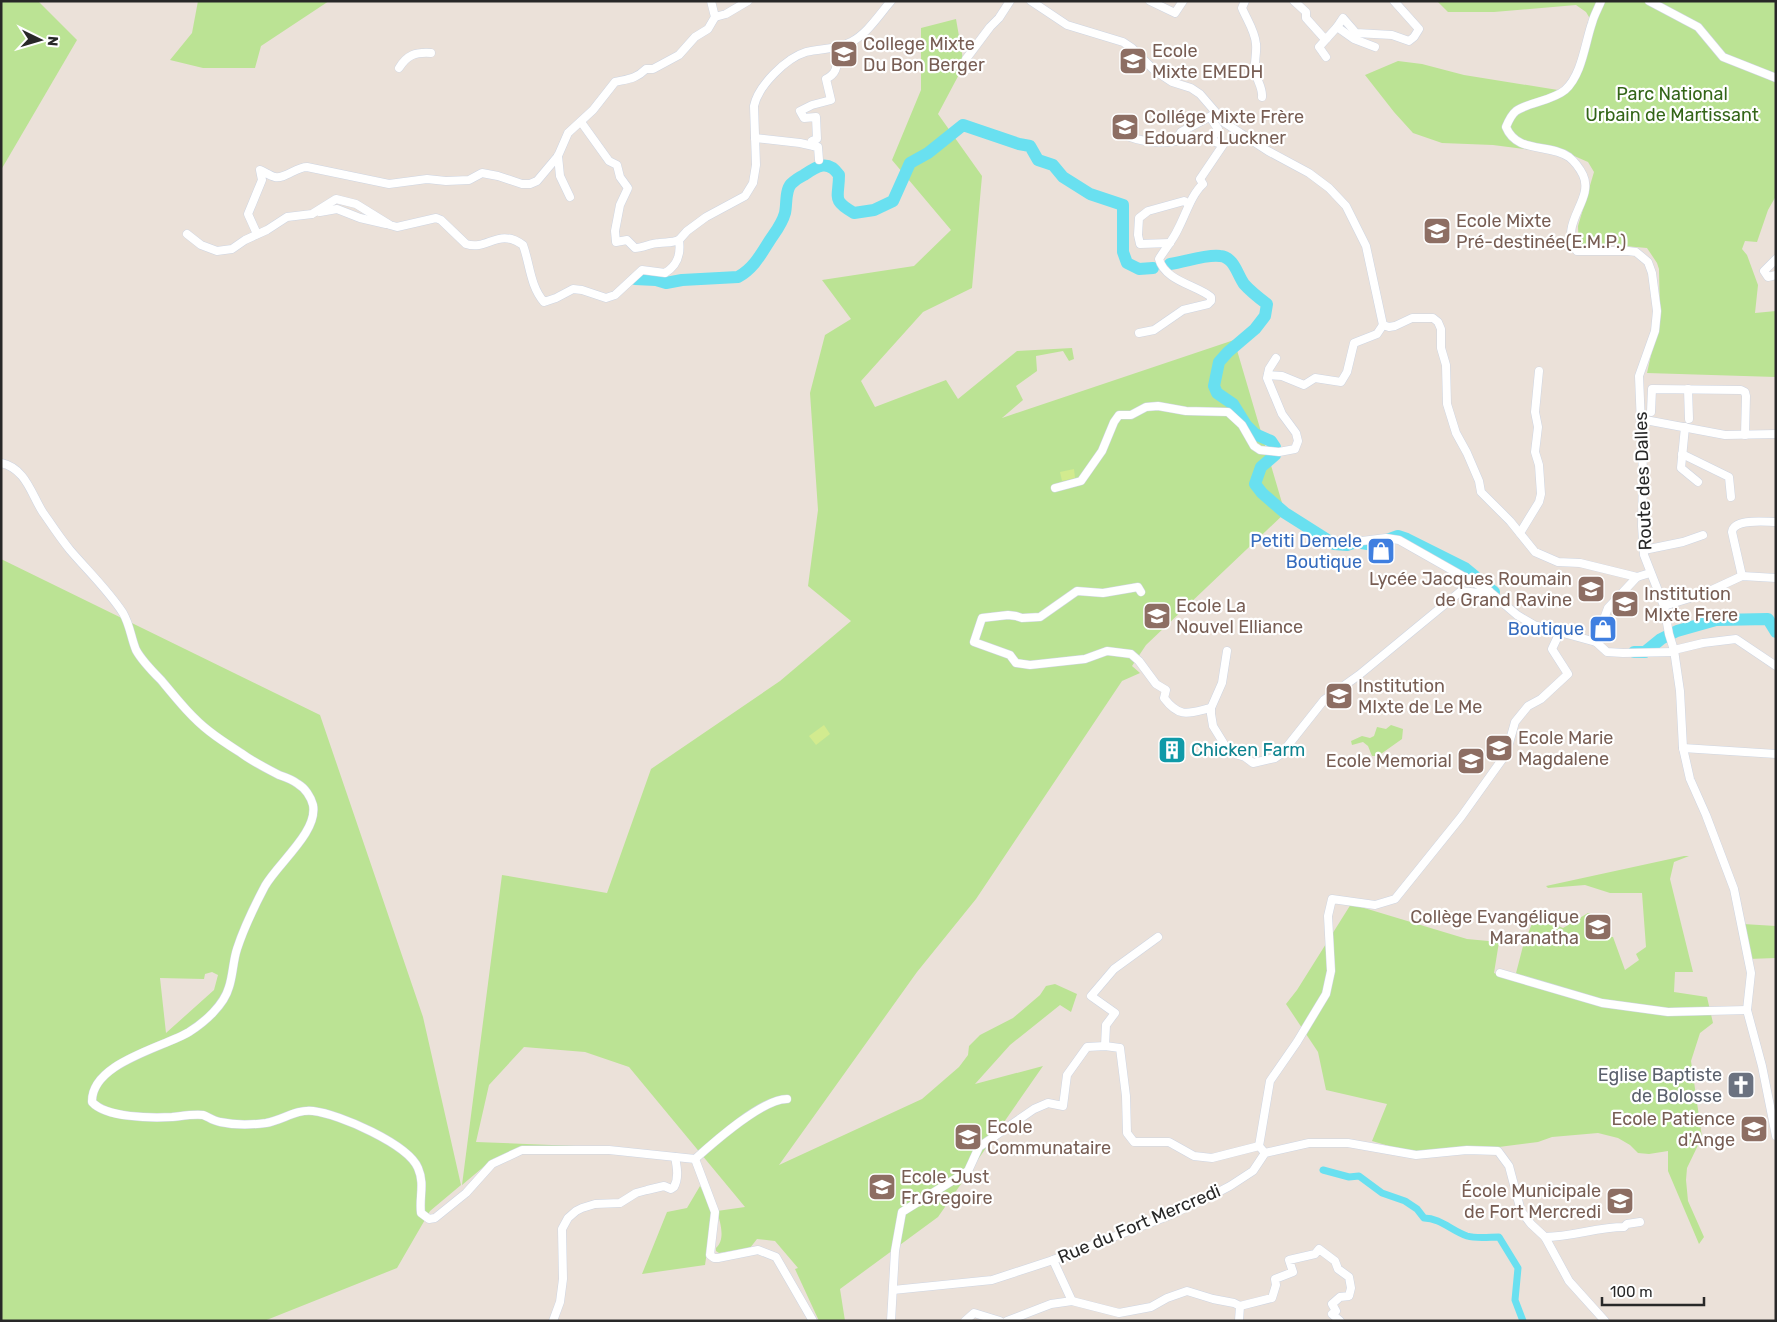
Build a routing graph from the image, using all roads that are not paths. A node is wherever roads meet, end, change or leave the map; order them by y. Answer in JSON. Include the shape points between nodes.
{"nodes":[{"id":1,"x":711,"y":1,"type":"edge"},
{"id":2,"x":748,"y":1,"type":"edge"},
{"id":3,"x":892,"y":1,"type":"edge"},
{"id":4,"x":1010,"y":1,"type":"edge"},
{"id":5,"x":1031,"y":1,"type":"edge"},
{"id":6,"x":1150,"y":1,"type":"edge"},
{"id":7,"x":1182,"y":1,"type":"edge"},
{"id":8,"x":1244,"y":1,"type":"edge"},
{"id":9,"x":1294,"y":1,"type":"edge"},
{"id":10,"x":1394,"y":1,"type":"edge"},
{"id":11,"x":1601,"y":1,"type":"edge"},
{"id":12,"x":1649,"y":1,"type":"edge"},
{"id":13,"x":715,"y":17,"type":"junction"},
{"id":14,"x":1337,"y":27,"type":"junction"},
{"id":15,"x":1327,"y":38,"type":"junction"},
{"id":16,"x":839,"y":47,"type":"junction"},
{"id":17,"x":1375,"y":48,"type":"dead end"},
{"id":18,"x":431,"y":53,"type":"dead end"},
{"id":19,"x":1326,"y":57,"type":"dead end"},
{"id":20,"x":399,"y":68,"type":"dead end"},
{"id":21,"x":968,"y":69,"type":"dead end"},
{"id":22,"x":1776,"y":78,"type":"edge"},
{"id":23,"x":1262,"y":97,"type":"dead end"},
{"id":24,"x":1214,"y":115,"type":"junction"},
{"id":25,"x":581,"y":122,"type":"junction"},
{"id":26,"x":1127,"y":136,"type":"dead end"},
{"id":27,"x":755,"y":138,"type":"junction"},
{"id":28,"x":814,"y":146,"type":"junction"},
{"id":29,"x":558,"y":156,"type":"junction"},
{"id":30,"x":819,"y":160,"type":"dead end"},
{"id":31,"x":570,"y":197,"type":"dead end"},
{"id":32,"x":1189,"y":204,"type":"junction"},
{"id":33,"x":187,"y":234,"type":"dead end"},
{"id":34,"x":257,"y":234,"type":"junction"},
{"id":35,"x":679,"y":240,"type":"junction"},
{"id":36,"x":1170,"y":243,"type":"junction"},
{"id":37,"x":1776,"y":259,"type":"edge"},
{"id":38,"x":1776,"y":275,"type":"edge"},
{"id":39,"x":1383,"y":326,"type":"junction"},
{"id":40,"x":1139,"y":333,"type":"dead end"},
{"id":41,"x":1276,"y":358,"type":"dead end"},
{"id":42,"x":1539,"y":371,"type":"dead end"},
{"id":43,"x":1268,"y":375,"type":"junction"},
{"id":44,"x":1688,"y":389,"type":"junction"},
{"id":45,"x":1651,"y":412,"type":"dead end"},
{"id":46,"x":1640,"y":419,"type":"junction"},
{"id":47,"x":1689,"y":420,"type":"dead end"},
{"id":48,"x":1685,"y":427,"type":"junction"},
{"id":49,"x":1776,"y":434,"type":"edge"},
{"id":50,"x":1745,"y":435,"type":"junction"},
{"id":51,"x":1682,"y":454,"type":"junction"},
{"id":52,"x":1,"y":463,"type":"edge"},
{"id":53,"x":1698,"y":482,"type":"dead end"},
{"id":54,"x":1055,"y":488,"type":"dead end"},
{"id":55,"x":1730,"y":497,"type":"dead end"},
{"id":56,"x":1776,"y":522,"type":"edge"},
{"id":57,"x":1520,"y":533,"type":"junction"},
{"id":58,"x":1703,"y":535,"type":"dead end"},
{"id":59,"x":1332,"y":541,"type":"dead end"},
{"id":60,"x":1644,"y":550,"type":"junction"},
{"id":61,"x":1650,"y":573,"type":"junction"},
{"id":62,"x":1742,"y":576,"type":"junction"},
{"id":63,"x":1636,"y":578,"type":"junction"},
{"id":64,"x":1776,"y":578,"type":"edge"},
{"id":65,"x":1489,"y":591,"type":"junction"},
{"id":66,"x":1141,"y":592,"type":"dead end"},
{"id":67,"x":1664,"y":606,"type":"junction"},
{"id":68,"x":1560,"y":632,"type":"junction"},
{"id":69,"x":1596,"y":642,"type":"junction"},
{"id":70,"x":1227,"y":651,"type":"dead end"},
{"id":71,"x":1674,"y":651,"type":"junction"},
{"id":72,"x":1776,"y":666,"type":"edge"},
{"id":73,"x":1211,"y":708,"type":"junction"},
{"id":74,"x":1683,"y":748,"type":"junction"},
{"id":75,"x":1776,"y":754,"type":"edge"},
{"id":76,"x":1158,"y":937,"type":"dead end"},
{"id":77,"x":1500,"y":974,"type":"dead end"},
{"id":78,"x":1747,"y":1010,"type":"junction"},
{"id":79,"x":1105,"y":1046,"type":"junction"},
{"id":80,"x":787,"y":1099,"type":"dead end"},
{"id":81,"x":1773,"y":1110,"type":"edge"},
{"id":82,"x":1776,"y":1136,"type":"edge"},
{"id":83,"x":1260,"y":1146,"type":"junction"},
{"id":84,"x":1265,"y":1153,"type":"junction"},
{"id":85,"x":675,"y":1157,"type":"junction"},
{"id":86,"x":694,"y":1159,"type":"junction"},
{"id":87,"x":1640,"y":1222,"type":"dead end"},
{"id":88,"x":1545,"y":1237,"type":"junction"},
{"id":89,"x":1054,"y":1260,"type":"junction"},
{"id":90,"x":893,"y":1290,"type":"junction"},
{"id":91,"x":1072,"y":1301,"type":"junction"},
{"id":92,"x":1240,"y":1306,"type":"junction"},
{"id":93,"x":1119,"y":1317,"type":"edge"},
{"id":94,"x":553,"y":1321,"type":"edge"},
{"id":95,"x":812,"y":1321,"type":"edge"},
{"id":96,"x":891,"y":1321,"type":"edge"},
{"id":97,"x":965,"y":1321,"type":"edge"},
{"id":98,"x":1000,"y":1321,"type":"edge"},
{"id":99,"x":1007,"y":1321,"type":"edge"},
{"id":100,"x":1239,"y":1321,"type":"edge"},
{"id":101,"x":1340,"y":1321,"type":"edge"},
{"id":102,"x":1605,"y":1321,"type":"edge"}],
"edges":[{"from":1,"to":13,"type":"street"},
{"from":2,"to":13,"type":"street"},
{"from":3,"to":16,"type":"street","via":[[859,36]]},
{"from":4,"to":21,"type":"street","via":[[966,59]]},
{"from":5,"to":24,"type":"street","via":[[1067,25],[1123,42],[1154,70],[1200,94]]},
{"from":6,"to":7,"type":"street","via":[[1175,13]]},
{"from":8,"to":23,"type":"street","via":[[1242,8],[1255,38],[1254,70],[1262,88]]},
{"from":9,"to":15,"type":"street","via":[[1306,12],[1306,18],[1317,31]]},
{"from":10,"to":14,"type":"street","via":[[1418,29],[1409,41],[1392,35],[1356,33],[1343,18]]},
{"from":11,"to":46,"type":"street","name":"Route des Dalles","via":[[1573,80],[1565,90],[1515,112],[1506,127],[1518,142],[1569,157],[1584,178],[1582,200],[1570,228],[1572,244],[1577,251],[1628,250],[1648,262],[1657,311],[1655,331],[1639,376]]},
{"from":12,"to":22,"type":"street","via":[[1698,27],[1723,56]]},
{"from":13,"to":25,"type":"street","via":[[708,29],[673,59],[646,69],[632,79],[615,82]]},
{"from":14,"to":15,"type":"street"},
{"from":14,"to":17,"type":"street"},
{"from":15,"to":19,"type":"street","via":[[1319,46]]},
{"from":16,"to":27,"type":"street","via":[[804,52],[770,78],[754,106]]},
{"from":16,"to":28,"type":"street","via":[[837,66],[826,79],[831,100],[800,111],[804,118],[816,117],[817,139],[812,141]]},
{"from":18,"to":20,"type":"street","via":[[405,58]]},
{"from":24,"to":26,"type":"street","via":[[1181,132],[1176,141],[1160,144]]},
{"from":24,"to":32,"type":"street","via":[[1218,129],[1211,140],[1223,146],[1200,179],[1203,184]]},
{"from":24,"to":39,"type":"street","via":[[1268,151],[1309,173],[1346,206],[1366,246]]},
{"from":25,"to":29,"type":"street","via":[[568,133]]},
{"from":25,"to":35,"type":"street","via":[[609,161],[617,165],[628,188],[620,204],[616,242],[627,240],[639,248]]},
{"from":27,"to":28,"type":"street"},
{"from":27,"to":35,"type":"street","via":[[756,166],[753,183],[745,196],[706,217]]},
{"from":28,"to":30,"type":"street","via":[[818,147]]},
{"from":29,"to":31,"type":"street","via":[[560,176]]},
{"from":29,"to":34,"type":"street","via":[[537,181],[522,184],[482,173],[469,180],[427,178],[389,184],[307,167],[277,177],[260,170],[262,180],[248,214]]},
{"from":32,"to":36,"type":"street"},
{"from":32,"to":36,"type":"street","via":[[1184,201],[1176,203],[1148,211],[1139,218],[1140,244]]},
{"from":33,"to":34,"type":"street","via":[[201,245],[217,251],[232,250]]},
{"from":34,"to":35,"type":"street","via":[[287,217],[312,214],[336,199],[369,210],[397,227],[436,218],[471,246],[503,238],[514,239],[523,245],[537,295],[544,302],[573,289],[606,298],[615,295],[642,270],[665,273],[678,261]]},
{"from":36,"to":40,"type":"street","via":[[1159,258],[1160,264],[1182,282],[1207,294],[1211,301],[1183,310],[1154,330]]},
{"from":37,"to":38,"type":"street","via":[[1764,272],[1768,277]]},
{"from":39,"to":43,"type":"street","via":[[1377,334],[1354,343],[1347,372],[1341,382],[1315,378],[1304,385],[1282,376]]},
{"from":39,"to":57,"type":"street","via":[[1395,326],[1412,318],[1433,318],[1438,322],[1446,365],[1447,404],[1456,433],[1482,492]]},
{"from":41,"to":43,"type":"street"},
{"from":42,"to":57,"type":"street","via":[[1535,412],[1541,494]]},
{"from":43,"to":54,"type":"street","via":[[1276,403],[1296,433],[1295,449],[1279,452],[1260,450],[1228,412],[1146,407],[1131,415],[1119,415],[1102,451],[1081,482]]},
{"from":44,"to":45,"type":"street","via":[[1652,389]]},
{"from":44,"to":47,"type":"street"},
{"from":44,"to":50,"type":"street","via":[[1738,389],[1745,392]]},
{"from":46,"to":48,"type":"street"},
{"from":46,"to":60,"type":"street","name":"Route des Dalles"},
{"from":48,"to":50,"type":"street","via":[[1725,435]]},
{"from":48,"to":51,"type":"street"},
{"from":49,"to":50,"type":"street"},
{"from":51,"to":53,"type":"street","via":[[1681,468]]},
{"from":51,"to":55,"type":"street","via":[[1729,476]]},
{"from":52,"to":85,"type":"street","via":[[14,469],[30,486],[41,509],[70,550],[118,606],[127,620],[136,650],[187,710],[243,755],[299,784],[313,807],[307,831],[267,883],[256,904],[237,948],[225,999],[189,1031],[128,1059],[110,1071],[94,1088],[92,1102],[100,1108],[134,1116],[202,1115],[230,1124],[267,1123],[299,1111],[331,1115],[385,1138],[407,1152],[421,1177],[421,1213],[424,1217],[435,1218],[466,1193],[492,1164],[522,1150],[609,1150]]},
{"from":56,"to":62,"type":"street","via":[[1745,522],[1732,528]]},
{"from":57,"to":63,"type":"street","via":[[1535,552],[1558,562],[1580,562]]},
{"from":58,"to":60,"type":"street"},
{"from":59,"to":65,"type":"street","via":[[1399,540]]},
{"from":60,"to":61,"type":"street","name":"Route des Dalles"},
{"from":61,"to":63,"type":"street"},
{"from":61,"to":67,"type":"street","name":"Route des Dalles"},
{"from":62,"to":64,"type":"street"},
{"from":62,"to":67,"type":"street","via":[[1703,594]]},
{"from":63,"to":69,"type":"street","via":[[1608,608]]},
{"from":65,"to":68,"type":"street","via":[[1534,625]]},
{"from":65,"to":73,"type":"street","via":[[1461,591],[1324,700],[1275,758],[1253,763],[1229,752],[1212,726]]},
{"from":66,"to":73,"type":"street","via":[[1138,587],[1103,593],[1077,590],[1040,617],[1008,615],[982,618],[974,642],[1010,655],[1016,662],[1030,665],[1090,658],[1107,651],[1131,654],[1156,684],[1166,690],[1164,698],[1177,711],[1186,714]]},
{"from":67,"to":71,"type":"street","name":"Route des Dalles"},
{"from":68,"to":69,"type":"street"},
{"from":68,"to":83,"type":"street","via":[[1552,649],[1568,674],[1541,699],[1528,706],[1514,722],[1506,754],[1461,817],[1395,899],[1375,905],[1332,899],[1328,916],[1331,971],[1326,994],[1270,1082]]},
{"from":69,"to":71,"type":"street","via":[[1608,652]]},
{"from":70,"to":73,"type":"street","via":[[1222,683]]},
{"from":71,"to":72,"type":"street","via":[[1736,639]]},
{"from":71,"to":74,"type":"street","name":"Route des Dalles"},
{"from":74,"to":75,"type":"street"},
{"from":74,"to":78,"type":"street","name":"Route des Dalles","via":[[1690,779],[1734,889],[1750,973]]},
{"from":76,"to":79,"type":"street","via":[[1114,969],[1091,996],[1115,1013],[1106,1025]]},
{"from":77,"to":78,"type":"street","via":[[1602,1003],[1668,1012]]},
{"from":78,"to":81,"type":"street","name":"Route des Dalles"},
{"from":79,"to":83,"type":"street","via":[[1120,1048],[1127,1133],[1134,1142],[1169,1142],[1194,1156],[1212,1158]]},
{"from":79,"to":90,"type":"street","via":[[1087,1047],[1067,1075],[1063,1106],[1048,1103],[1034,1109],[978,1147],[968,1171],[902,1212]]},
{"from":80,"to":86,"type":"street","via":[[780,1099],[742,1120]]},
{"from":81,"to":82,"type":"street","name":"Route des Dalles"},
{"from":83,"to":84,"type":"street"},
{"from":84,"to":88,"type":"street","via":[[1309,1143],[1348,1142],[1416,1155],[1467,1150],[1498,1151],[1509,1166],[1521,1211]]},
{"from":84,"to":89,"type":"street","name":"Rue du Fort Mercredi","via":[[1253,1170],[1207,1198]]},
{"from":85,"to":86,"type":"street"},
{"from":85,"to":94,"type":"street","via":[[677,1177],[671,1189],[664,1186],[636,1193],[620,1203],[582,1208],[564,1223],[563,1279]]},
{"from":86,"to":95,"type":"street","via":[[715,1212],[710,1255],[718,1258],[758,1250],[776,1257]]},
{"from":87,"to":88,"type":"street","via":[[1562,1237]]},
{"from":88,"to":102,"type":"street","via":[[1569,1281]]},
{"from":89,"to":90,"type":"street","name":"Rue du Fort Mercredi","via":[[992,1280]]},
{"from":89,"to":91,"type":"street"},
{"from":90,"to":96,"type":"street"},
{"from":91,"to":93,"type":"street"},
{"from":91,"to":99,"type":"street","via":[[1051,1304]]},
{"from":92,"to":93,"type":"street","via":[[1187,1291]]},
{"from":92,"to":100,"type":"street"},
{"from":92,"to":101,"type":"street","via":[[1272,1298],[1275,1279],[1293,1272],[1289,1260],[1315,1254],[1319,1249],[1349,1277],[1349,1296],[1340,1297],[1332,1304],[1336,1311],[1332,1314]]},
{"from":97,"to":98,"type":"street","via":[[974,1313]]}]}
